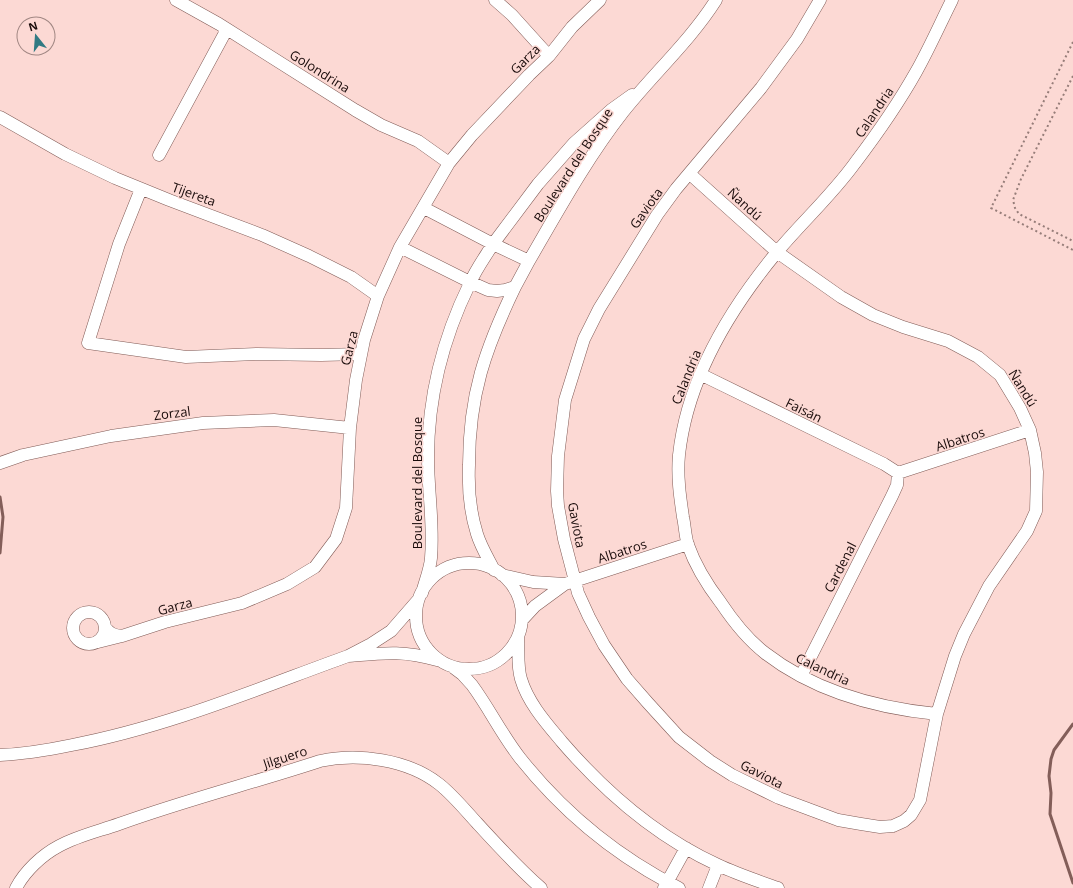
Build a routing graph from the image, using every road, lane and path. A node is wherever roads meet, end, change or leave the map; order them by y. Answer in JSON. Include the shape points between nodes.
{"nodes":[{"id":1,"x":176,"y":0,"type":"edge"},
{"id":2,"x":495,"y":0,"type":"edge"},
{"id":3,"x":600,"y":0,"type":"edge"},
{"id":4,"x":716,"y":0,"type":"edge"},
{"id":5,"x":820,"y":0,"type":"edge"},
{"id":6,"x":952,"y":0,"type":"edge"},
{"id":7,"x":227,"y":29,"type":"junction"},
{"id":8,"x":1073,"y":42,"type":"edge"},
{"id":9,"x":549,"y":56,"type":"junction"},
{"id":10,"x":1073,"y":76,"type":"edge"},
{"id":11,"x":644,"y":86,"type":"junction"},
{"id":12,"x":0,"y":117,"type":"edge"},
{"id":13,"x":159,"y":155,"type":"dead end"},
{"id":14,"x":449,"y":163,"type":"junction"},
{"id":15,"x":690,"y":174,"type":"junction"},
{"id":16,"x":141,"y":189,"type":"junction"},
{"id":17,"x":424,"y":208,"type":"junction"},
{"id":18,"x":1073,"y":240,"type":"edge"},
{"id":19,"x":493,"y":244,"type":"junction"},
{"id":20,"x":400,"y":247,"type":"junction"},
{"id":21,"x":1073,"y":250,"type":"edge"},
{"id":22,"x":777,"y":252,"type":"junction"},
{"id":23,"x":529,"y":261,"type":"junction"},
{"id":24,"x":470,"y":282,"type":"junction"},
{"id":25,"x":515,"y":287,"type":"junction"},
{"id":26,"x":378,"y":296,"type":"junction"},
{"id":27,"x":361,"y":354,"type":"junction"},
{"id":28,"x":700,"y":374,"type":"junction"},
{"id":29,"x":350,"y":428,"type":"junction"},
{"id":30,"x":1030,"y":430,"type":"junction"},
{"id":31,"x":0,"y":463,"type":"edge"},
{"id":32,"x":896,"y":472,"type":"junction"},
{"id":33,"x":688,"y":544,"type":"junction"},
{"id":34,"x":498,"y":572,"type":"junction"},
{"id":35,"x":570,"y":582,"type":"junction"},
{"id":36,"x":420,"y":597,"type":"junction"},
{"id":37,"x":522,"y":620,"type":"junction"},
{"id":38,"x":105,"y":627,"type":"junction"},
{"id":39,"x":122,"y":636,"type":"junction"},
{"id":40,"x":518,"y":637,"type":"junction"},
{"id":41,"x":98,"y":642,"type":"junction"},
{"id":42,"x":348,"y":656,"type":"junction"},
{"id":43,"x":448,"y":664,"type":"junction"},
{"id":44,"x":801,"y":676,"type":"junction"},
{"id":45,"x":937,"y":714,"type":"junction"},
{"id":46,"x":0,"y":754,"type":"edge"},
{"id":47,"x":686,"y":848,"type":"junction"},
{"id":48,"x":718,"y":865,"type":"junction"},
{"id":49,"x":666,"y":885,"type":"edge"},
{"id":50,"x":16,"y":888,"type":"edge"},
{"id":51,"x":541,"y":888,"type":"edge"},
{"id":52,"x":679,"y":888,"type":"edge"},
{"id":53,"x":709,"y":888,"type":"edge"},
{"id":54,"x":778,"y":888,"type":"edge"}],
"edges":[{"from":1,"to":7,"type":"street","name":"Golondrina"},
{"from":2,"to":9,"type":"street"},
{"from":3,"to":9,"type":"street","name":"Garza","via":[[572,27]]},
{"from":4,"to":11,"type":"street","name":"Boulevard del Bosque","via":[[703,20]]},
{"from":5,"to":15,"type":"street","name":"Gaviota","via":[[797,39],[761,88]]},
{"from":6,"to":22,"type":"street","name":"Calandria","via":[[917,72],[878,132],[855,165]]},
{"from":7,"to":13,"type":"street"},
{"from":7,"to":14,"type":"street","name":"Golondrina","via":[[355,110],[381,125],[418,140]]},
{"from":8,"to":21,"type":"path","via":[[990,208]]},
{"from":9,"to":14,"type":"street","name":"Garza","via":[[472,135]]},
{"from":10,"to":18,"type":"path","via":[[1013,200],[1019,214]]},
{"from":11,"to":19,"type":"street","name":"Boulevard del Bosque","via":[[574,143],[538,184]]},
{"from":11,"to":23,"type":"street","name":"Boulevard del Bosque","via":[[604,138]]},
{"from":12,"to":16,"type":"street","name":"Tijereta","via":[[65,154]]},
{"from":14,"to":17,"type":"street","name":"Garza"},
{"from":15,"to":22,"type":"street","name":"Ñandú"},
{"from":15,"to":35,"type":"street","name":"Gaviota","via":[[657,215],[599,309],[584,339],[565,400],[558,456],[557,491]]},
{"from":16,"to":26,"type":"street","name":"Tijereta","via":[[262,235],[309,256],[351,277]]},
{"from":16,"to":27,"type":"street","via":[[119,244],[88,343],[186,357]]},
{"from":17,"to":19,"type":"street"},
{"from":17,"to":20,"type":"street","name":"Garza"},
{"from":19,"to":23,"type":"street"},
{"from":19,"to":24,"type":"street","name":"Boulevard del Bosque"},
{"from":20,"to":24,"type":"street"},
{"from":20,"to":26,"type":"street","name":"Garza"},
{"from":22,"to":28,"type":"street","name":"Calandria","via":[[735,309]]},
{"from":22,"to":30,"type":"street","name":"Ñandú","via":[[841,297],[873,315],[948,341],[978,357],[1000,375]]},
{"from":23,"to":25,"type":"street","name":"Boulevard del Bosque"},
{"from":24,"to":25,"type":"street","via":[[497,292]]},
{"from":24,"to":36,"type":"street","name":"Boulevard del Bosque","via":[[443,352],[432,402],[428,458],[432,547]]},
{"from":25,"to":34,"type":"street","via":[[483,362],[470,429],[468,476],[473,519],[482,548]]},
{"from":26,"to":27,"type":"street","name":"Garza"},
{"from":27,"to":29,"type":"street","name":"Garza"},
{"from":28,"to":32,"type":"street","name":"Faisán"},
{"from":28,"to":33,"type":"street","name":"Calandria","via":[[682,429],[679,456],[680,500]]},
{"from":29,"to":31,"type":"street","name":"Zorzal","via":[[274,420],[203,423],[111,436],[23,455]]},
{"from":29,"to":39,"type":"street","name":"Garza","via":[[346,508],[336,539],[314,567],[287,584],[242,603],[165,622]]},
{"from":30,"to":32,"type":"street","name":"Albatros"},
{"from":30,"to":45,"type":"street","name":"Ñandú","via":[[1037,472],[1036,511],[1027,531],[989,586],[969,622],[955,656]]},
{"from":32,"to":44,"type":"street","name":"Cardenal","via":[[892,496]]},
{"from":33,"to":35,"type":"street","name":"Albatros"},
{"from":33,"to":44,"type":"street","name":"Calandria","via":[[710,587],[737,625],[766,654]]},
{"from":34,"to":35,"type":"street","via":[[533,582]]},
{"from":34,"to":36,"type":"street","via":[[486,566],[467,564],[449,568],[433,578]]},
{"from":34,"to":37,"type":"street","via":[[514,587],[518,595]]},
{"from":35,"to":37,"type":"street","via":[[535,606]]},
{"from":35,"to":45,"type":"street","name":"Gaviota","via":[[615,661],[638,692],[679,737],[732,775],[806,809],[838,820],[880,827],[893,826],[911,815],[920,800]]},
{"from":36,"to":42,"type":"street","via":[[390,631]]},
{"from":36,"to":43,"type":"street","via":[[417,623],[421,639],[431,653]]},
{"from":37,"to":40,"type":"street"},
{"from":38,"to":39,"type":"street","via":[[113,635]]},
{"from":38,"to":41,"type":"street","via":[[104,635]]},
{"from":38,"to":41,"type":"street","via":[[102,619],[91,613],[79,617],[75,624],[74,632],[78,639],[86,644]]},
{"from":39,"to":41,"type":"street","name":"Garza"},
{"from":40,"to":43,"type":"street","via":[[509,652],[486,666],[469,669]]},
{"from":40,"to":47,"type":"street","via":[[521,679],[534,705],[554,732],[593,775],[624,804],[640,818]]},
{"from":42,"to":43,"type":"street","via":[[404,653]]},
{"from":42,"to":46,"type":"street","via":[[162,724],[34,752]]},
{"from":43,"to":49,"type":"street","via":[[472,685],[520,758],[561,802],[597,835]]},
{"from":44,"to":45,"type":"street","name":"Calandria","via":[[841,694],[871,703]]},
{"from":47,"to":48,"type":"street"},
{"from":47,"to":49,"type":"street"},
{"from":48,"to":53,"type":"street"},
{"from":48,"to":54,"type":"street"},
{"from":49,"to":52,"type":"street"},
{"from":50,"to":51,"type":"street","name":"Jilguero","via":[[22,877],[46,854],[76,838],[160,809],[320,761],[349,758],[380,760],[406,767],[439,784],[511,861]]}]}
